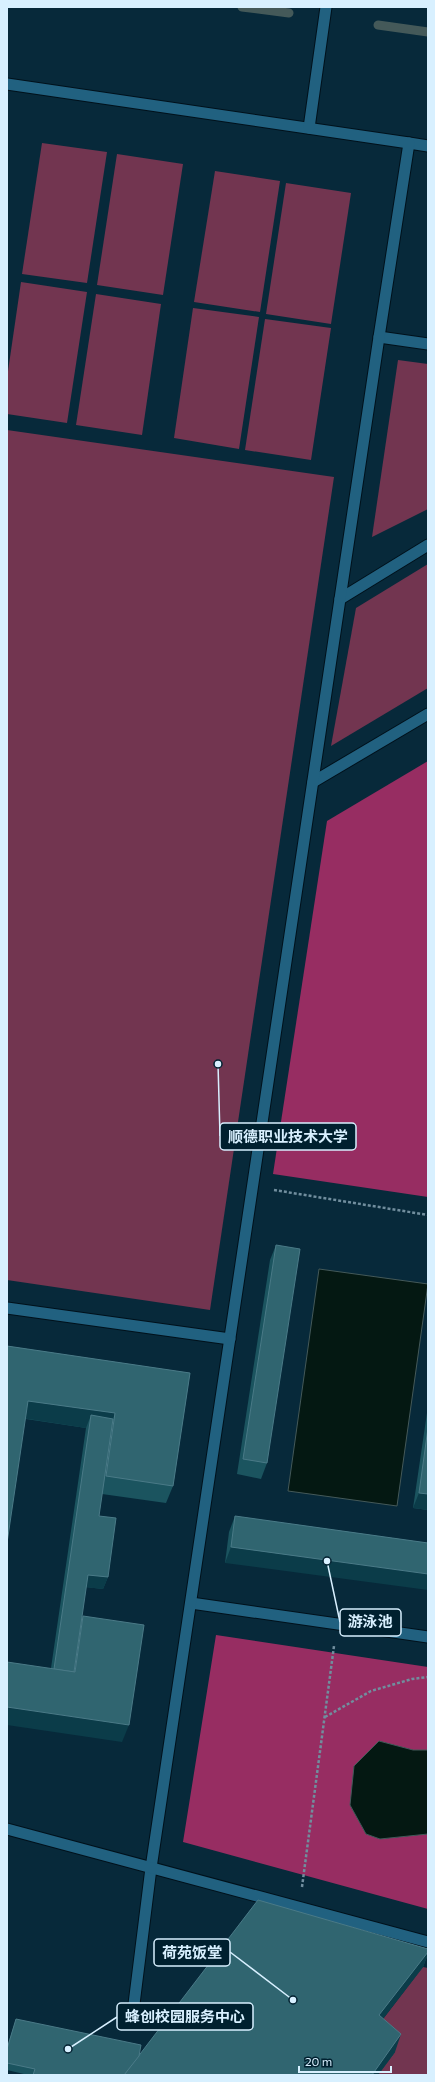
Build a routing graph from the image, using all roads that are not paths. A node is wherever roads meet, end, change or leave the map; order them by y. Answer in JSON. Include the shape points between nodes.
{"nodes":[{"id":1,"x":326,"y":7,"type":"edge"},
{"id":2,"x":7,"y":84,"type":"edge"},
{"id":3,"x":309,"y":128,"type":"junction"},
{"id":4,"x":409,"y":143,"type":"junction"},
{"id":5,"x":428,"y":146,"type":"edge"},
{"id":6,"x":379,"y":337,"type":"junction"},
{"id":7,"x":428,"y":344,"type":"edge"},
{"id":8,"x":428,"y":545,"type":"edge"},
{"id":9,"x":340,"y":599,"type":"junction"},
{"id":10,"x":428,"y":714,"type":"edge"},
{"id":11,"x":313,"y":782,"type":"junction"},
{"id":12,"x":7,"y":1308,"type":"edge"},
{"id":13,"x":230,"y":1339,"type":"junction"},
{"id":14,"x":191,"y":1603,"type":"junction"},
{"id":15,"x":428,"y":1637,"type":"edge"},
{"id":16,"x":7,"y":1829,"type":"edge"},
{"id":17,"x":151,"y":1868,"type":"junction"},
{"id":18,"x":428,"y":1942,"type":"edge"},
{"id":19,"x":134,"y":2004,"type":"dead end"}],
"edges":[{"from":1,"to":3,"type":"street"},
{"from":2,"to":3,"type":"street"},
{"from":3,"to":4,"type":"street"},
{"from":4,"to":5,"type":"street"},
{"from":4,"to":6,"type":"street"},
{"from":6,"to":7,"type":"street"},
{"from":6,"to":9,"type":"street"},
{"from":8,"to":9,"type":"street"},
{"from":9,"to":11,"type":"street"},
{"from":10,"to":11,"type":"street"},
{"from":11,"to":13,"type":"street"},
{"from":12,"to":13,"type":"street"},
{"from":13,"to":14,"type":"street"},
{"from":14,"to":15,"type":"street"},
{"from":14,"to":17,"type":"street"},
{"from":16,"to":17,"type":"street"},
{"from":17,"to":18,"type":"street"},
{"from":17,"to":19,"type":"street"}]}
